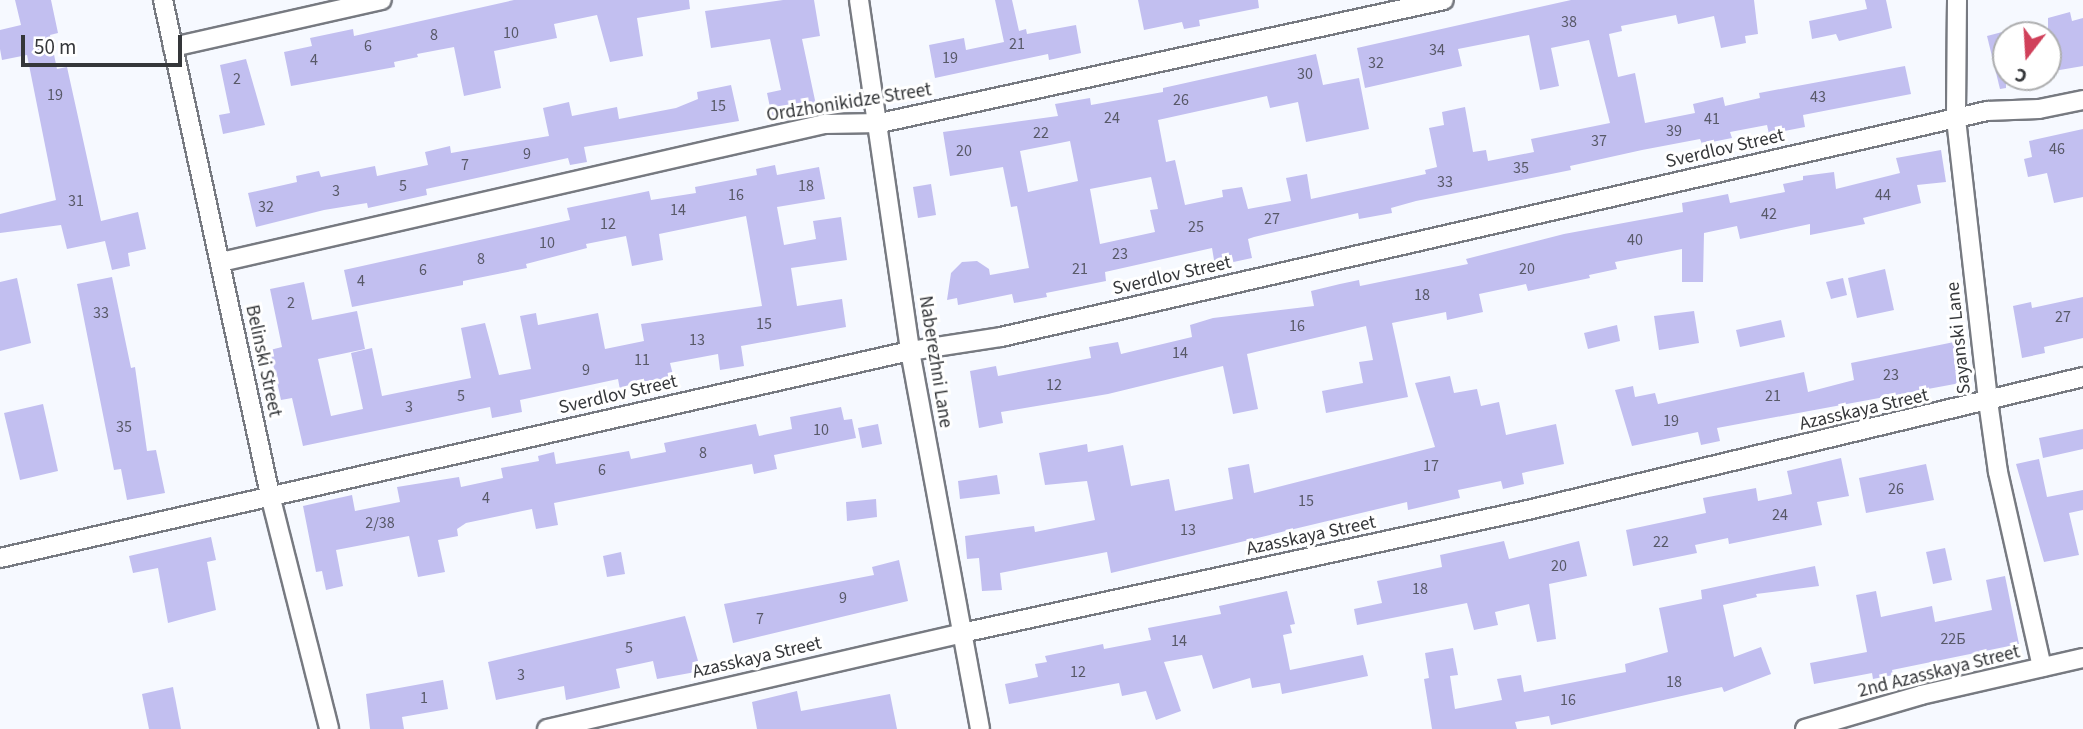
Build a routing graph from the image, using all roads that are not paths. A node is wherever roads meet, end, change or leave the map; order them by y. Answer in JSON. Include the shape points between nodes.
{"nodes":[{"id":1,"x":163,"y":0,"type":"edge"},
{"id":2,"x":382,"y":0,"type":"edge"},
{"id":3,"x":859,"y":0,"type":"edge"},
{"id":4,"x":1444,"y":0,"type":"edge"},
{"id":5,"x":1957,"y":0,"type":"edge"},
{"id":6,"x":173,"y":47,"type":"junction"},
{"id":7,"x":2083,"y":100,"type":"edge"},
{"id":8,"x":1956,"y":119,"type":"junction"},
{"id":9,"x":880,"y":123,"type":"junction"},
{"id":10,"x":221,"y":262,"type":"junction"},
{"id":11,"x":910,"y":351,"type":"junction"},
{"id":12,"x":2083,"y":377,"type":"edge"},
{"id":13,"x":1988,"y":401,"type":"junction"},
{"id":14,"x":270,"y":495,"type":"junction"},
{"id":15,"x":0,"y":558,"type":"edge"},
{"id":16,"x":962,"y":633,"type":"junction"},
{"id":17,"x":2083,"y":658,"type":"edge"},
{"id":18,"x":2042,"y":667,"type":"junction"},
{"id":19,"x":328,"y":729,"type":"edge"},
{"id":20,"x":547,"y":729,"type":"edge"},
{"id":21,"x":980,"y":729,"type":"edge"},
{"id":22,"x":1805,"y":729,"type":"edge"}],
"edges":[{"from":1,"to":6,"type":"street","name":"Belinski Street"},
{"from":2,"to":6,"type":"street"},
{"from":3,"to":9,"type":"street","name":"Naberezhni Lane"},
{"from":4,"to":9,"type":"street","name":"Ordzhonikidze Street"},
{"from":5,"to":8,"type":"street","name":"Sayanski Lane"},
{"from":6,"to":10,"type":"street","name":"Belinski Street"},
{"from":7,"to":8,"type":"street","name":"Sverdlov Street"},
{"from":8,"to":11,"type":"street","name":"Sverdlov Street","via":[[1001,337]]},
{"from":8,"to":13,"type":"street","name":"Sayanski Lane"},
{"from":9,"to":10,"type":"street","name":"Ordzhonikidze Street","via":[[824,124]]},
{"from":9,"to":11,"type":"street","name":"Naberezhni Lane"},
{"from":10,"to":14,"type":"street","name":"Belinski Street"},
{"from":11,"to":14,"type":"street","name":"Sverdlov Street"},
{"from":11,"to":16,"type":"street","name":"Naberezhni Lane"},
{"from":12,"to":13,"type":"street","name":"Azasskaya Street"},
{"from":13,"to":16,"type":"street","name":"Azasskaya Street","via":[[1532,509]]},
{"from":13,"to":18,"type":"street","name":"Sayanski Lane","via":[[1998,472]]},
{"from":14,"to":15,"type":"street","name":"Sverdlov Street"},
{"from":14,"to":19,"type":"street","name":"Belinski Street"},
{"from":16,"to":20,"type":"street","name":"Azasskaya Street"},
{"from":16,"to":21,"type":"street","name":"Naberezhni Lane"},
{"from":17,"to":18,"type":"street","name":"2nd Azasskaya Street"},
{"from":18,"to":22,"type":"street","name":"2nd Azasskaya Street","via":[[1921,695]]}]}
